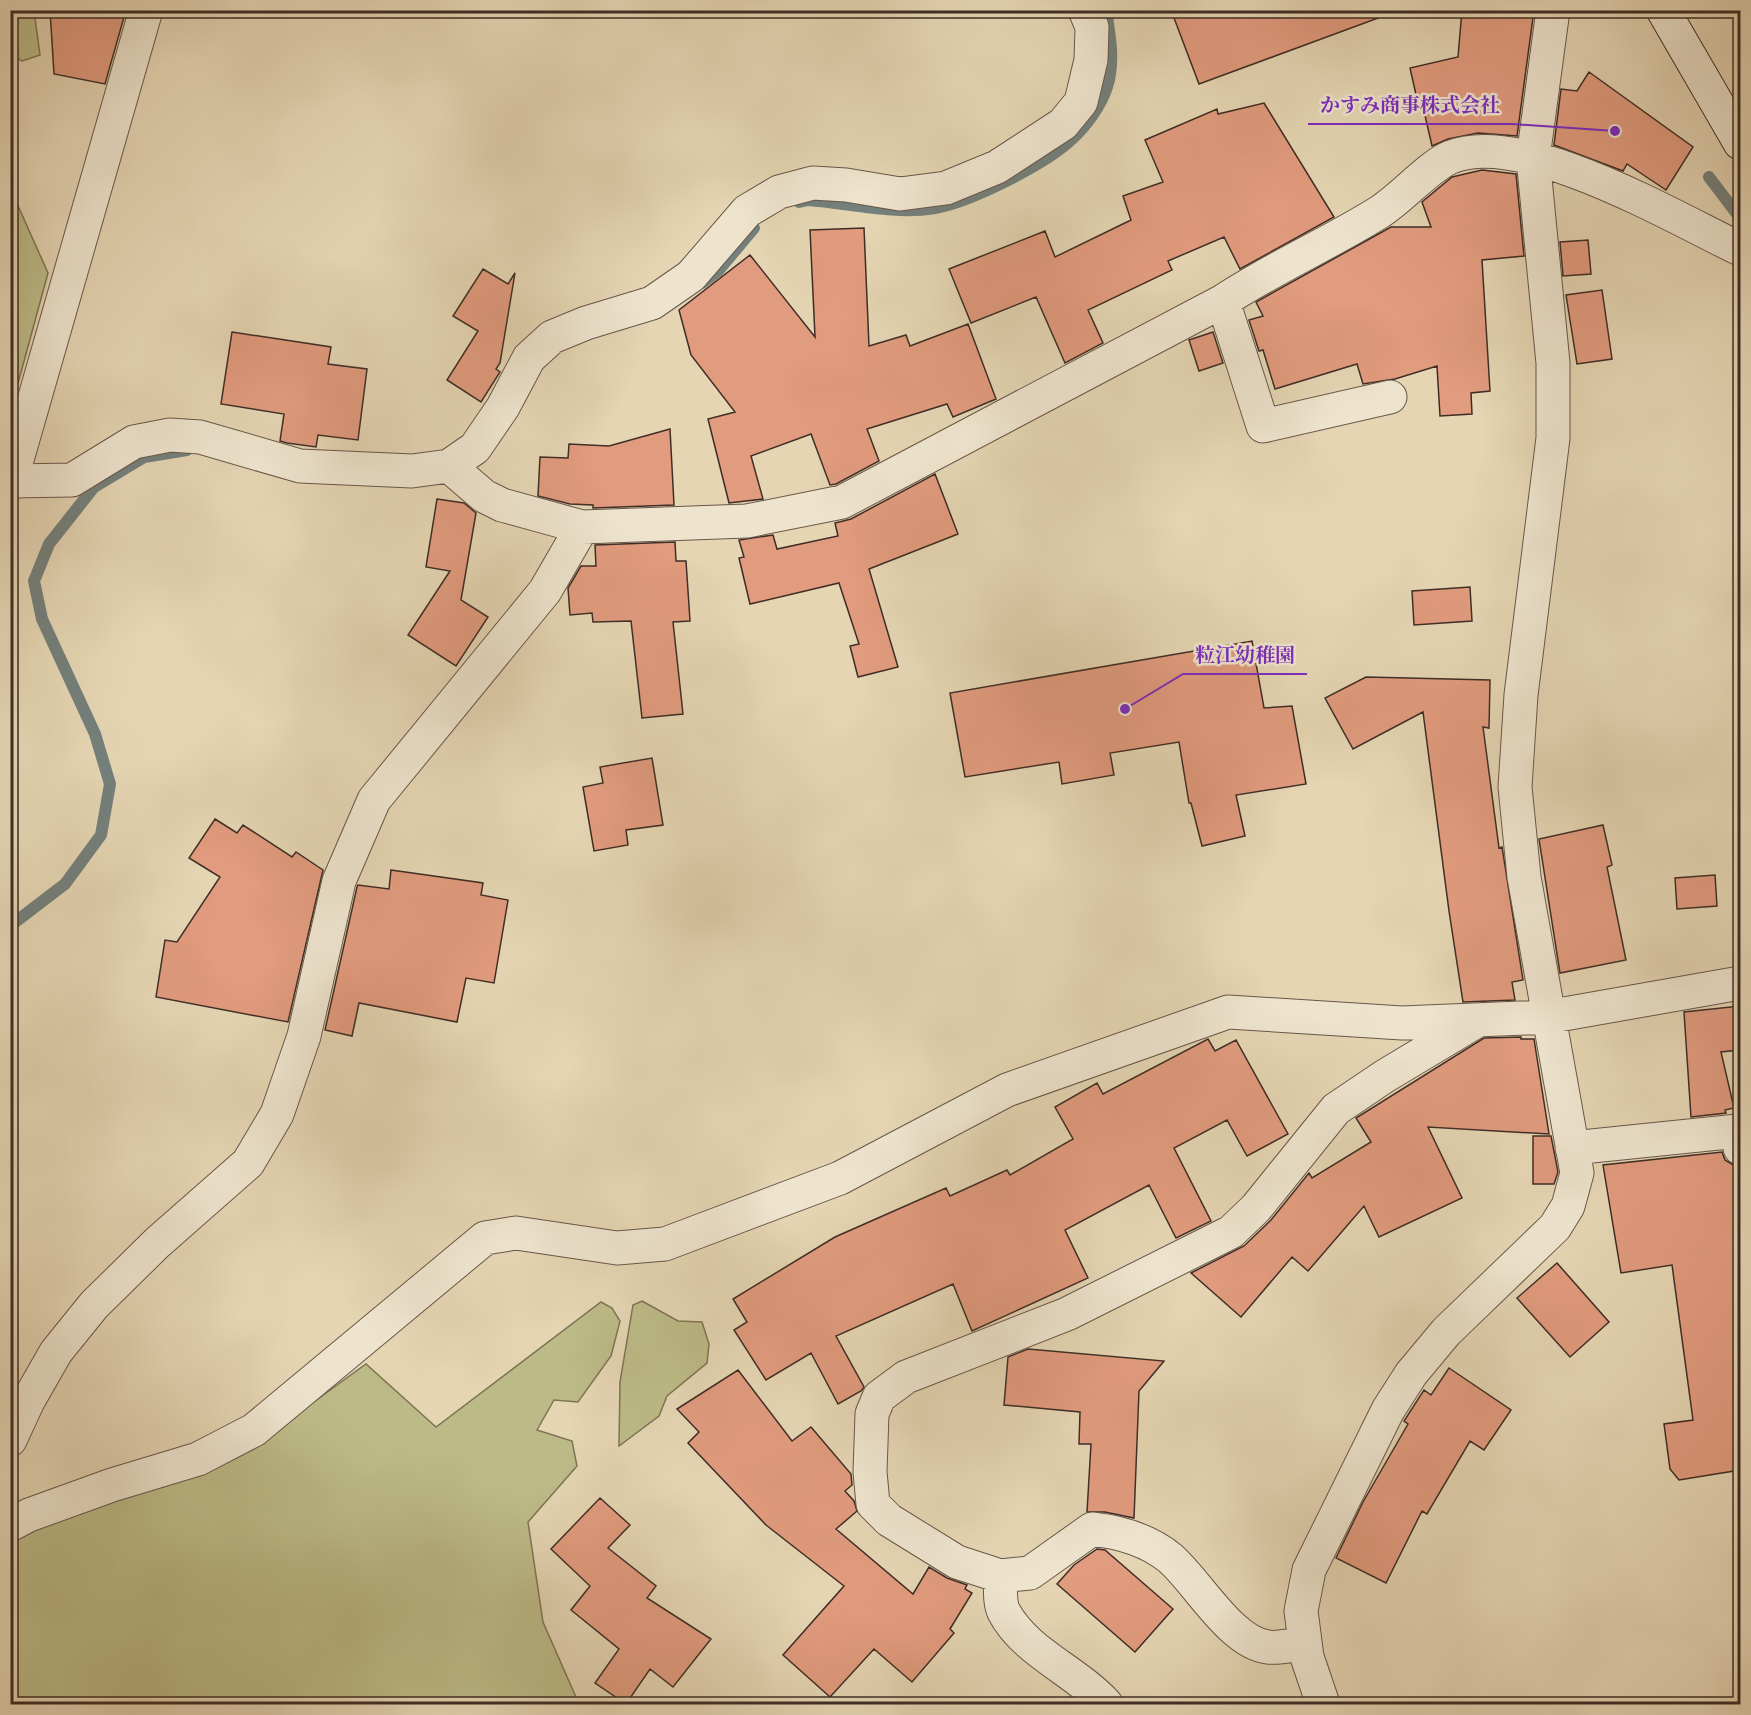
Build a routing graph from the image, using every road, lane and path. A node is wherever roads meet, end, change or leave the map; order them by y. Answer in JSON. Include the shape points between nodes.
{"nodes":[{"id":1,"x":146,"y":10,"type":"edge"},
{"id":2,"x":1085,"y":10,"type":"edge"},
{"id":3,"x":1553,"y":10,"type":"edge"},
{"id":4,"x":1663,"y":10,"type":"edge"},
{"id":5,"x":1740,"y":143,"type":"edge"},
{"id":6,"x":1533,"y":158,"type":"junction"},
{"id":7,"x":1740,"y":249,"type":"edge"},
{"id":8,"x":1223,"y":301,"type":"junction"},
{"id":9,"x":1390,"y":397,"type":"dead end"},
{"id":10,"x":457,"y":474,"type":"junction"},
{"id":11,"x":11,"y":482,"type":"edge"},
{"id":12,"x":582,"y":527,"type":"junction"},
{"id":13,"x":1740,"y":983,"type":"edge"},
{"id":14,"x":1547,"y":1017,"type":"junction"},
{"id":15,"x":1479,"y":1020,"type":"junction"},
{"id":16,"x":1572,"y":1148,"type":"junction"},
{"id":17,"x":1740,"y":1148,"type":"edge"},
{"id":18,"x":14,"y":1426,"type":"edge"},
{"id":19,"x":10,"y":1525,"type":"edge"},
{"id":20,"x":1000,"y":1576,"type":"junction"},
{"id":21,"x":1305,"y":1643,"type":"junction"},
{"id":22,"x":1106,"y":1704,"type":"edge"},
{"id":23,"x":1323,"y":1704,"type":"edge"}],
"edges":[{"from":1,"to":11,"type":"street"},
{"from":2,"to":10,"type":"street","via":[[1092,27],[1091,60],[1081,102],[1063,124],[997,167],[946,188],[900,194],[813,183],[779,192],[747,212],[691,276],[652,303],[552,337],[529,358],[503,407]]},
{"from":3,"to":6,"type":"street"},
{"from":4,"to":5,"type":"street"},
{"from":6,"to":7,"type":"street","via":[[1571,168]]},
{"from":6,"to":8,"type":"street","via":[[1484,151],[1450,157],[1380,212]]},
{"from":6,"to":14,"type":"street","via":[[1553,363],[1553,438],[1521,694],[1515,788],[1524,877]]},
{"from":8,"to":9,"type":"street","via":[[1263,426]]},
{"from":8,"to":12,"type":"street","via":[[842,502],[747,521]]},
{"from":10,"to":11,"type":"street","via":[[300,466],[200,437],[170,435],[134,442],[72,480]]},
{"from":10,"to":12,"type":"street","via":[[502,505]]},
{"from":12,"to":18,"type":"street","via":[[545,591],[374,800],[339,881],[304,1036],[277,1114],[248,1162],[94,1305],[56,1352]]},
{"from":13,"to":14,"type":"street"},
{"from":14,"to":15,"type":"street"},
{"from":14,"to":16,"type":"street"},
{"from":15,"to":19,"type":"street","via":[[1402,1023],[1228,1012],[1007,1090],[840,1178],[665,1244],[617,1248],[516,1233],[485,1238],[254,1430],[198,1459],[112,1485]]},
{"from":15,"to":20,"type":"street","via":[[1336,1109],[1256,1208],[1231,1232],[1067,1314],[906,1377],[879,1397],[872,1414],[870,1441],[873,1504],[889,1520],[957,1562]]},
{"from":16,"to":17,"type":"street","via":[[1738,1131]]},
{"from":16,"to":21,"type":"street","via":[[1577,1173],[1568,1206],[1555,1227],[1446,1332],[1411,1374],[1388,1410],[1309,1570],[1301,1611]]},
{"from":20,"to":21,"type":"street","via":[[1029,1573],[1092,1529],[1115,1532],[1144,1542],[1169,1558],[1244,1637],[1268,1647]]},
{"from":20,"to":22,"type":"street","via":[[1003,1610],[1021,1635]]},
{"from":21,"to":23,"type":"street"}]}
